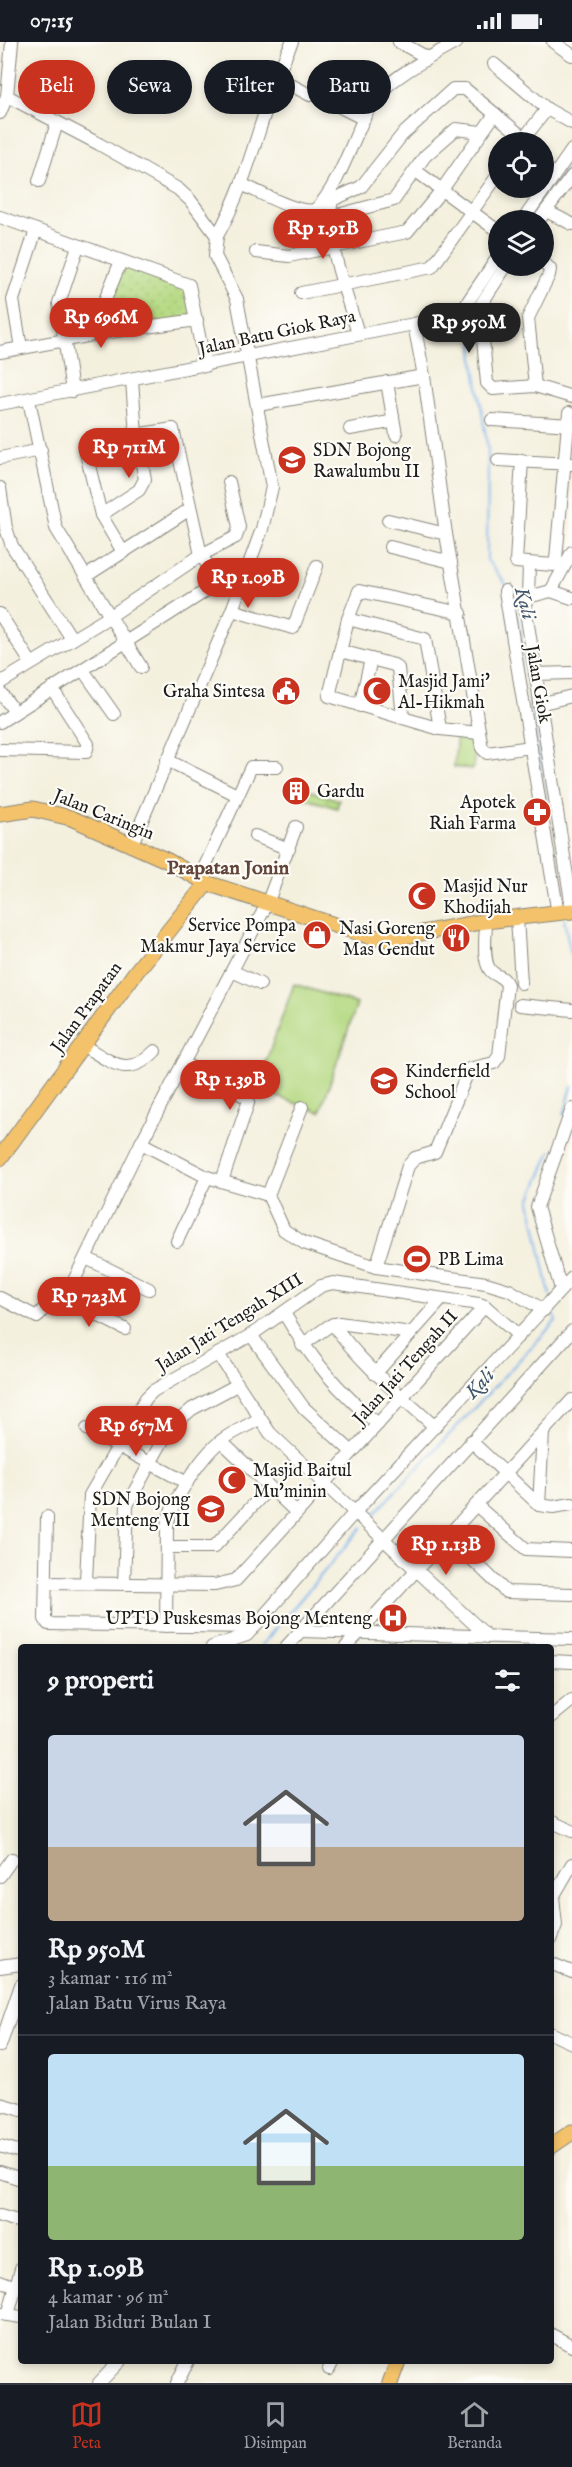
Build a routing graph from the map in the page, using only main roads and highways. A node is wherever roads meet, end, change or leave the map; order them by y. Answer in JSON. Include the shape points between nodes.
{"nodes":[{"id":1,"x":0,"y":814,"type":"edge"},
{"id":2,"x":203,"y":881,"type":"junction"},
{"id":3,"x":567,"y":912,"type":"edge"},
{"id":4,"x":1,"y":1155,"type":"edge"},
{"id":5,"x":572,"y":2132,"type":"edge"},
{"id":6,"x":554,"y":2144,"type":"edge"},
{"id":7,"x":397,"y":2364,"type":"edge"},
{"id":8,"x":390,"y":2383,"type":"edge"}],
"edges":[{"from":1,"to":2,"type":"main road","name":"Jalan Caringin","via":[[45,810],[71,818],[166,860]]},
{"from":2,"to":3,"type":"main road","name":"Jalan Caringin","via":[[341,928],[389,939],[486,921]]},
{"from":2,"to":4,"type":"main road","name":"Jalan Prapatan"},
{"from":5,"to":6,"type":"main road"},
{"from":7,"to":8,"type":"main road"}]}
